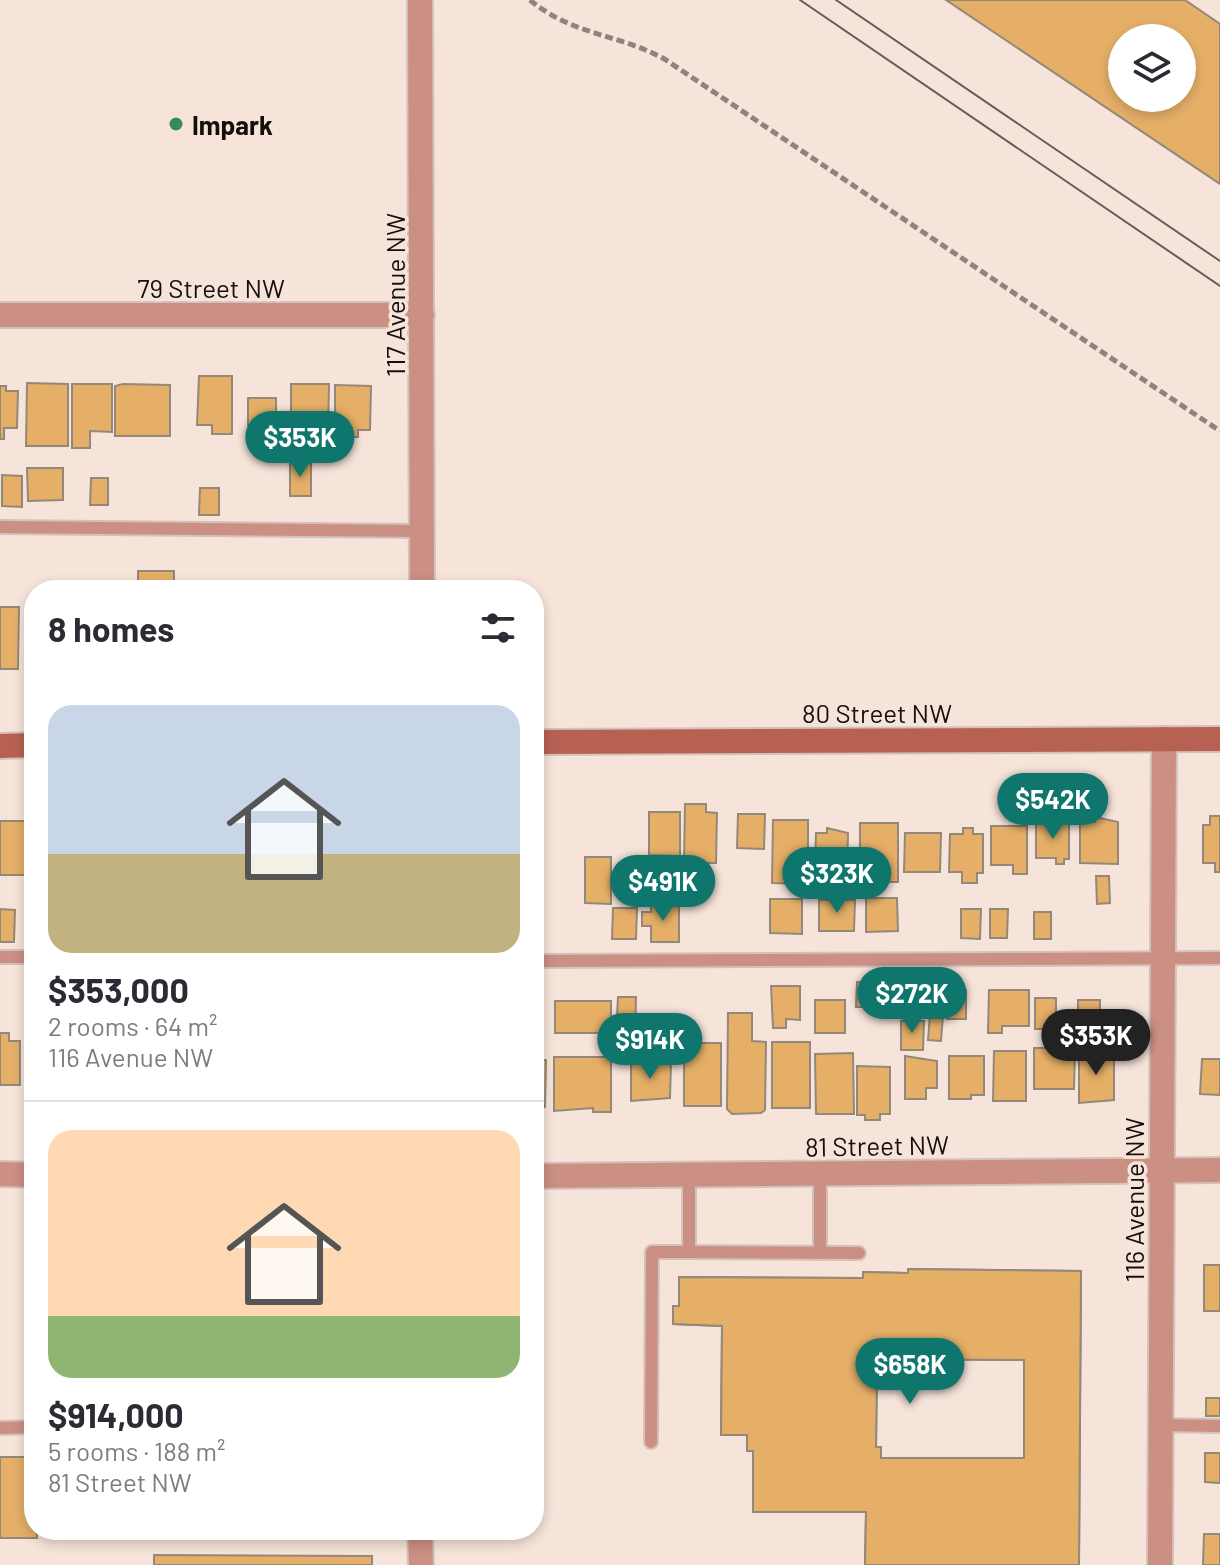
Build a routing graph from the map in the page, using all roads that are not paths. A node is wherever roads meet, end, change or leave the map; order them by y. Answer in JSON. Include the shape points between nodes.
{"nodes":[{"id":1,"x":420,"y":0,"type":"edge"},
{"id":2,"x":0,"y":315,"type":"edge"},
{"id":3,"x":422,"y":315,"type":"junction"},
{"id":4,"x":0,"y":527,"type":"edge"},
{"id":5,"x":422,"y":531,"type":"junction"},
{"id":6,"x":422,"y":580,"type":"edge"},
{"id":7,"x":1164,"y":739,"type":"junction"},
{"id":8,"x":1220,"y":739,"type":"edge"},
{"id":9,"x":544,"y":742,"type":"edge"},
{"id":10,"x":24,"y":745,"type":"edge"},
{"id":11,"x":0,"y":746,"type":"edge"},
{"id":12,"x":0,"y":957,"type":"edge"},
{"id":13,"x":24,"y":957,"type":"edge"},
{"id":14,"x":1163,"y":958,"type":"junction"},
{"id":15,"x":1220,"y":958,"type":"edge"},
{"id":16,"x":544,"y":961,"type":"edge"},
{"id":17,"x":1161,"y":1170,"type":"junction"},
{"id":18,"x":1220,"y":1170,"type":"edge"},
{"id":19,"x":820,"y":1173,"type":"junction"},
{"id":20,"x":0,"y":1174,"type":"edge"},
{"id":21,"x":689,"y":1174,"type":"junction"},
{"id":22,"x":24,"y":1175,"type":"edge"},
{"id":23,"x":544,"y":1176,"type":"edge"},
{"id":24,"x":689,"y":1252,"type":"junction"},
{"id":25,"x":820,"y":1253,"type":"junction"},
{"id":26,"x":859,"y":1253,"type":"dead end"},
{"id":27,"x":1160,"y":1425,"type":"junction"},
{"id":28,"x":1220,"y":1426,"type":"edge"},
{"id":29,"x":24,"y":1427,"type":"edge"},
{"id":30,"x":0,"y":1428,"type":"edge"},
{"id":31,"x":651,"y":1442,"type":"dead end"},
{"id":32,"x":420,"y":1540,"type":"edge"},
{"id":33,"x":421,"y":1565,"type":"edge"},
{"id":34,"x":1160,"y":1565,"type":"edge"}],
"edges":[{"from":1,"to":3,"type":"street","name":"117 Avenue NW"},
{"from":2,"to":3,"type":"street","name":"79 Street NW"},
{"from":3,"to":5,"type":"street","name":"117 Avenue NW"},
{"from":4,"to":5,"type":"lane"},
{"from":5,"to":6,"type":"street","name":"117 Avenue NW"},
{"from":7,"to":8,"type":"street","name":"80 Street NW"},
{"from":7,"to":9,"type":"street","name":"80 Street NW"},
{"from":7,"to":14,"type":"street","name":"116 Avenue NW"},
{"from":10,"to":11,"type":"street"},
{"from":12,"to":13,"type":"lane"},
{"from":14,"to":15,"type":"lane"},
{"from":14,"to":16,"type":"lane"},
{"from":14,"to":17,"type":"street","name":"116 Avenue NW"},
{"from":17,"to":18,"type":"street","name":"81 Street NW"},
{"from":17,"to":19,"type":"street","name":"81 Street NW"},
{"from":17,"to":27,"type":"street","name":"116 Avenue NW"},
{"from":19,"to":21,"type":"street","name":"81 Street NW"},
{"from":19,"to":25,"type":"lane"},
{"from":20,"to":22,"type":"street"},
{"from":21,"to":23,"type":"street","name":"81 Street NW"},
{"from":21,"to":24,"type":"lane"},
{"from":24,"to":25,"type":"lane"},
{"from":24,"to":31,"type":"lane","via":[[652,1252]]},
{"from":25,"to":26,"type":"lane"},
{"from":27,"to":28,"type":"lane"},
{"from":27,"to":34,"type":"street","name":"116 Avenue NW"},
{"from":29,"to":30,"type":"lane"},
{"from":32,"to":33,"type":"street"}]}
